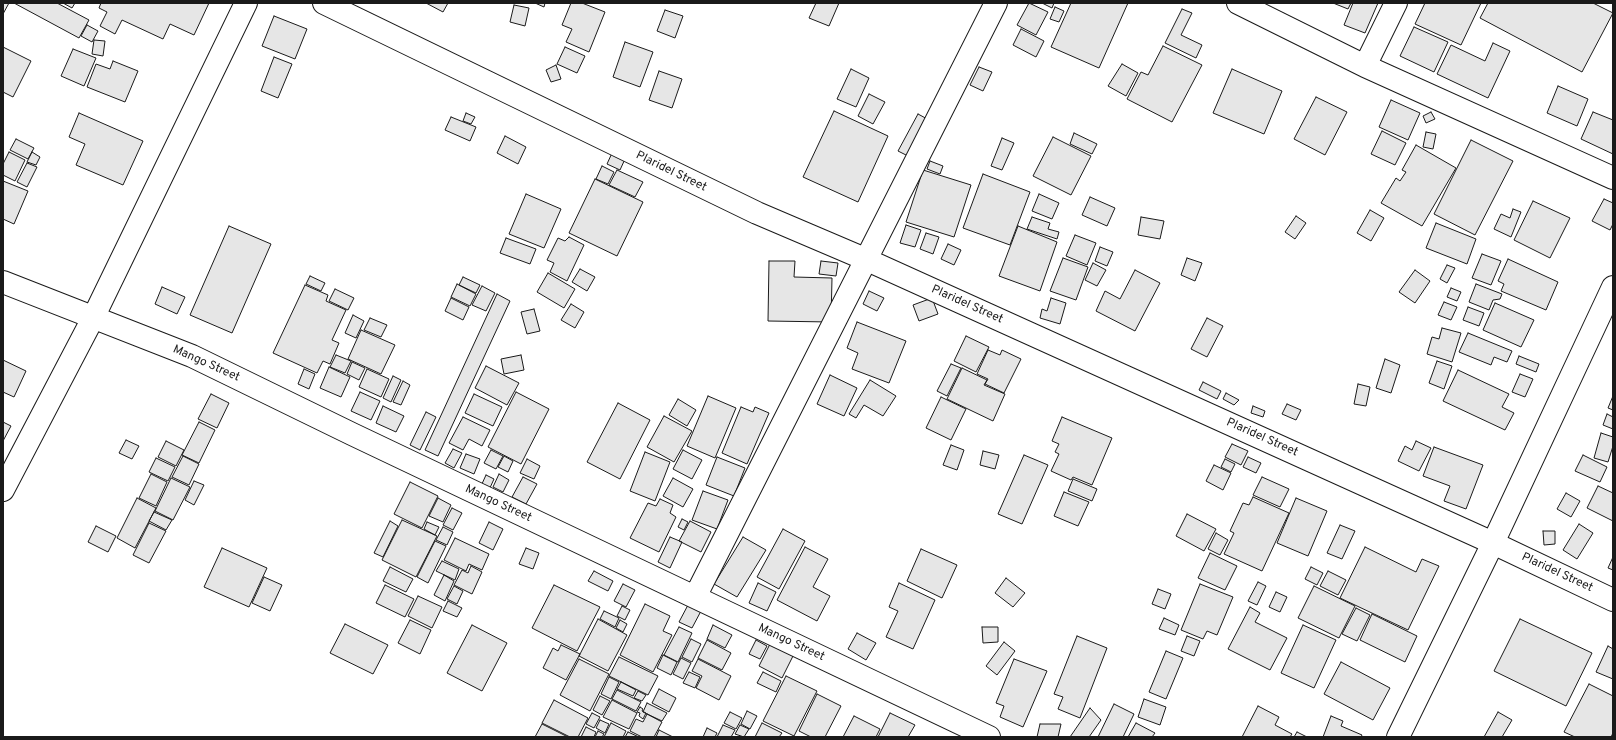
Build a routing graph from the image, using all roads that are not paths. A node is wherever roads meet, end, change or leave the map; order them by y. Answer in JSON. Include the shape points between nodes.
{"nodes":[{"id":1,"x":246,"y":3,"type":"edge"},
{"id":2,"x":324,"y":3,"type":"edge"},
{"id":3,"x":996,"y":3,"type":"edge"},
{"id":4,"x":1238,"y":3,"type":"edge"},
{"id":5,"x":1396,"y":3,"type":"edge"},
{"id":6,"x":1365,"y":66,"type":"junction"},
{"id":7,"x":1613,"y":178,"type":"edge"},
{"id":8,"x":865,"y":259,"type":"junction"},
{"id":9,"x":3,"y":282,"type":"edge"},
{"id":10,"x":1613,"y":287,"type":"edge"},
{"id":11,"x":93,"y":318,"type":"junction"},
{"id":12,"x":4,"y":487,"type":"edge"},
{"id":13,"x":1493,"y":543,"type":"junction"},
{"id":14,"x":695,"y":597,"type":"junction"},
{"id":15,"x":1613,"y":600,"type":"edge"},
{"id":16,"x":989,"y":737,"type":"edge"},
{"id":17,"x":1398,"y":737,"type":"edge"}],
"edges":[{"from":1,"to":11,"type":"street"},
{"from":2,"to":8,"type":"street","name":"Plaridel Street","via":[[756,213]]},
{"from":3,"to":8,"type":"street"},
{"from":4,"to":6,"type":"street"},
{"from":5,"to":6,"type":"street"},
{"from":6,"to":7,"type":"street"},
{"from":8,"to":13,"type":"street","name":"Plaridel Street"},
{"from":8,"to":14,"type":"street"},
{"from":9,"to":11,"type":"street","name":"Mango Street"},
{"from":10,"to":13,"type":"street"},
{"from":11,"to":12,"type":"street"},
{"from":11,"to":14,"type":"street","name":"Mango Street","via":[[192,356]]},
{"from":13,"to":15,"type":"street","name":"Plaridel Street"},
{"from":13,"to":17,"type":"street"},
{"from":14,"to":16,"type":"street","name":"Mango Street"}]}
